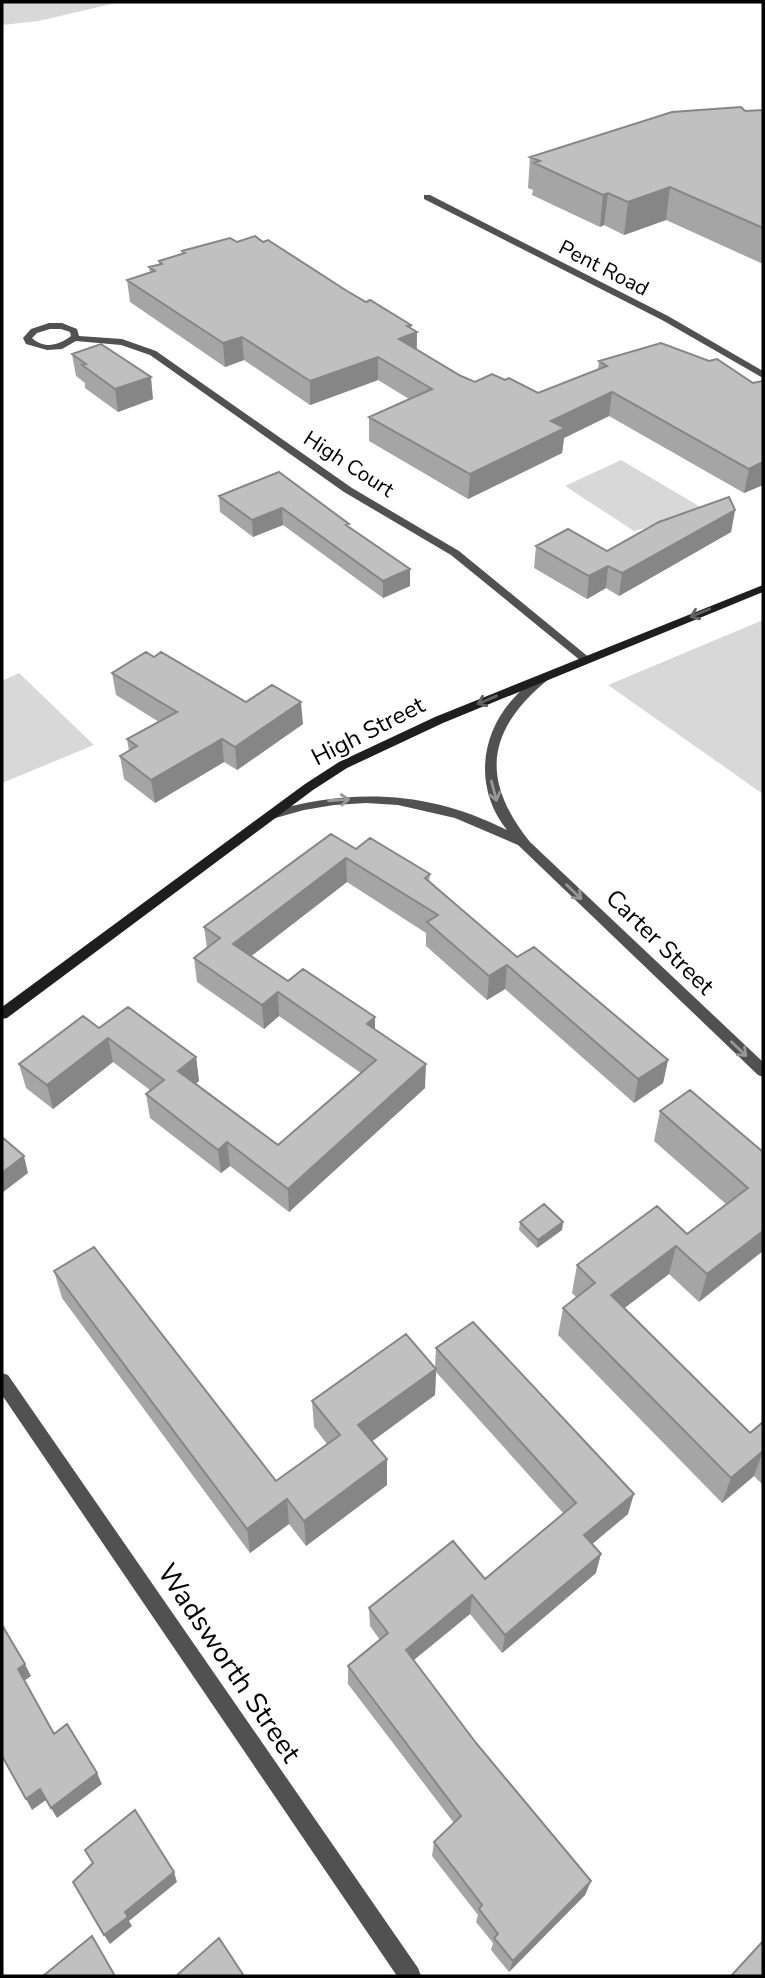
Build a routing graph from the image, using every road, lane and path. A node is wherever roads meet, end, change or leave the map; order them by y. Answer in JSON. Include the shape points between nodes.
{"nodes":[{"id":1,"x":426,"y":197,"type":"dead end"},
{"id":2,"x":75,"y":338,"type":"junction"},
{"id":3,"x":763,"y":375,"type":"edge"},
{"id":4,"x":763,"y":588,"type":"edge"},
{"id":5,"x":585,"y":659,"type":"junction"},
{"id":6,"x":550,"y":673,"type":"junction"},
{"id":7,"x":272,"y":815,"type":"junction"},
{"id":8,"x":525,"y":845,"type":"junction"},
{"id":9,"x":2,"y":1014,"type":"edge"},
{"id":10,"x":763,"y":1071,"type":"edge"},
{"id":11,"x":2,"y":1381,"type":"edge"},
{"id":12,"x":410,"y":1976,"type":"edge"}],
"edges":[{"from":1,"to":3,"type":"street","name":"Pent Road","via":[[685,328]]},
{"from":2,"to":2,"type":"street","name":"High Court","via":[[71,330],[54,326],[37,329],[27,338],[33,345],[49,348]]},
{"from":2,"to":5,"type":"street","name":"High Court","via":[[122,342],[153,353],[343,487],[455,553]]},
{"from":4,"to":5,"type":"main road","name":"High Street","one_way":true},
{"from":5,"to":6,"type":"main road","name":"High Street"},
{"from":6,"to":7,"type":"main road","name":"High Street","one_way":true,"via":[[343,765]]},
{"from":6,"to":8,"type":"street","name":"Carter Street","one_way":true,"via":[[510,708],[490,750],[497,801]]},
{"from":7,"to":8,"type":"street","name":"Carter Street","one_way":true,"via":[[335,800],[418,804],[465,816]]},
{"from":7,"to":9,"type":"main road","name":"High Street"},
{"from":8,"to":10,"type":"street","name":"Carter Street","one_way":true},
{"from":11,"to":12,"type":"street","name":"Wadsworth Street"}]}
